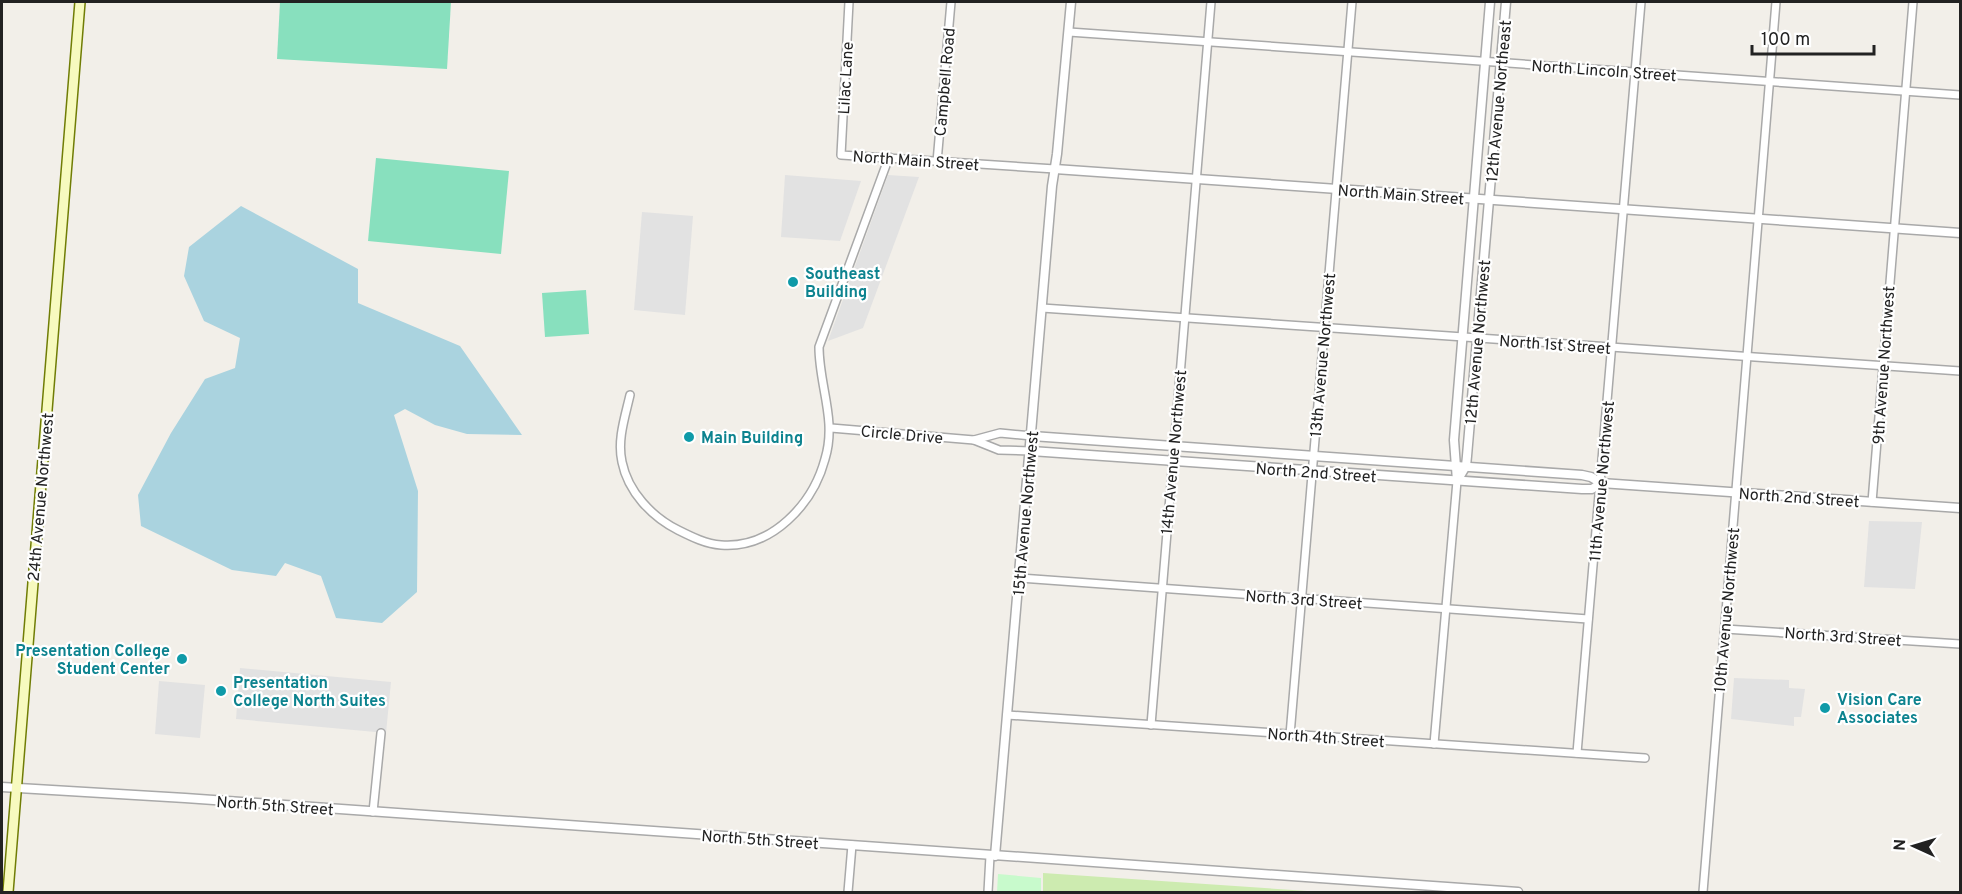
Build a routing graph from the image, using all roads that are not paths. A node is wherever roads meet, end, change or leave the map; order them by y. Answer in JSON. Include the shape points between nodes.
{"nodes":[{"id":1,"x":80,"y":2,"type":"edge"},
{"id":2,"x":849,"y":2,"type":"edge"},
{"id":3,"x":951,"y":2,"type":"edge"},
{"id":4,"x":1071,"y":2,"type":"edge"},
{"id":5,"x":1210,"y":2,"type":"edge"},
{"id":6,"x":1352,"y":2,"type":"edge"},
{"id":7,"x":1490,"y":2,"type":"edge"},
{"id":8,"x":1506,"y":2,"type":"edge"},
{"id":9,"x":1641,"y":2,"type":"edge"},
{"id":10,"x":1776,"y":2,"type":"edge"},
{"id":11,"x":1913,"y":2,"type":"edge"},
{"id":12,"x":1069,"y":32,"type":"junction"},
{"id":13,"x":1207,"y":42,"type":"junction"},
{"id":14,"x":1347,"y":51,"type":"junction"},
{"id":15,"x":1485,"y":61,"type":"junction"},
{"id":16,"x":1501,"y":62,"type":"junction"},
{"id":17,"x":1635,"y":72,"type":"junction"},
{"id":18,"x":1769,"y":81,"type":"junction"},
{"id":19,"x":1905,"y":91,"type":"junction"},
{"id":20,"x":1960,"y":95,"type":"edge"},
{"id":21,"x":841,"y":155,"type":"joint"},
{"id":22,"x":889,"y":157,"type":"junction"},
{"id":23,"x":937,"y":162,"type":"junction"},
{"id":24,"x":1054,"y":170,"type":"junction"},
{"id":25,"x":1196,"y":180,"type":"junction"},
{"id":26,"x":1337,"y":190,"type":"junction"},
{"id":27,"x":1474,"y":199,"type":"junction"},
{"id":28,"x":1490,"y":200,"type":"junction"},
{"id":29,"x":1623,"y":210,"type":"junction"},
{"id":30,"x":1758,"y":219,"type":"junction"},
{"id":31,"x":1894,"y":228,"type":"junction"},
{"id":32,"x":1960,"y":233,"type":"edge"},
{"id":33,"x":1042,"y":308,"type":"junction"},
{"id":34,"x":1184,"y":318,"type":"junction"},
{"id":35,"x":1324,"y":328,"type":"junction"},
{"id":36,"x":1461,"y":338,"type":"junction"},
{"id":37,"x":1478,"y":339,"type":"junction"},
{"id":38,"x":1612,"y":347,"type":"junction"},
{"id":39,"x":1746,"y":357,"type":"junction"},
{"id":40,"x":1882,"y":366,"type":"junction"},
{"id":41,"x":1960,"y":371,"type":"edge"},
{"id":42,"x":630,"y":395,"type":"dead end"},
{"id":43,"x":831,"y":428,"type":"junction"},
{"id":44,"x":1032,"y":436,"type":"junction"},
{"id":45,"x":974,"y":440,"type":"junction"},
{"id":46,"x":1174,"y":446,"type":"junction"},
{"id":47,"x":1031,"y":451,"type":"junction"},
{"id":48,"x":1313,"y":456,"type":"junction"},
{"id":49,"x":1172,"y":461,"type":"junction"},
{"id":50,"x":1454,"y":465,"type":"junction"},
{"id":51,"x":1466,"y":466,"type":"junction"},
{"id":52,"x":1312,"y":472,"type":"junction"},
{"id":53,"x":1457,"y":481,"type":"junction"},
{"id":54,"x":1601,"y":483,"type":"junction"},
{"id":55,"x":1736,"y":493,"type":"junction"},
{"id":56,"x":1872,"y":502,"type":"junction"},
{"id":57,"x":1960,"y":508,"type":"edge"},
{"id":58,"x":1020,"y":579,"type":"junction"},
{"id":59,"x":1162,"y":589,"type":"junction"},
{"id":60,"x":1301,"y":598,"type":"junction"},
{"id":61,"x":1447,"y":609,"type":"junction"},
{"id":62,"x":1588,"y":619,"type":"junction"},
{"id":63,"x":1725,"y":629,"type":"junction"},
{"id":64,"x":1960,"y":644,"type":"edge"},
{"id":65,"x":1007,"y":715,"type":"junction"},
{"id":66,"x":1151,"y":724,"type":"junction"},
{"id":67,"x":381,"y":732,"type":"dead end"},
{"id":68,"x":1290,"y":735,"type":"junction"},
{"id":69,"x":1434,"y":744,"type":"junction"},
{"id":70,"x":1577,"y":753,"type":"junction"},
{"id":71,"x":1645,"y":758,"type":"dead end"},
{"id":72,"x":2,"y":787,"type":"edge"},
{"id":73,"x":16,"y":788,"type":"junction"},
{"id":74,"x":373,"y":812,"type":"junction"},
{"id":75,"x":852,"y":845,"type":"junction"},
{"id":76,"x":993,"y":856,"type":"junction"},
{"id":77,"x":8,"y":892,"type":"edge"},
{"id":78,"x":848,"y":892,"type":"edge"},
{"id":79,"x":988,"y":892,"type":"edge"},
{"id":80,"x":1518,"y":892,"type":"edge"},
{"id":81,"x":1703,"y":892,"type":"edge"}],
"edges":[{"from":1,"to":73,"type":"main road","name":"24th Avenue Northwest"},
{"from":2,"to":21,"type":"street","name":"Lilac Lane"},
{"from":3,"to":23,"type":"street","name":"Campbell Road"},
{"from":4,"to":12,"type":"street","name":"15th Avenue Northwest"},
{"from":5,"to":13,"type":"street","name":"14th Avenue Northwest"},
{"from":6,"to":14,"type":"street","name":"13th Avenue Northwest"},
{"from":7,"to":15,"type":"street","name":"12th Avenue Northeast"},
{"from":8,"to":16,"type":"street","name":"12th Avenue Northeast"},
{"from":9,"to":17,"type":"street","name":"11th Avenue Northwest"},
{"from":10,"to":18,"type":"street","name":"10th Avenue Northwest"},
{"from":11,"to":19,"type":"street","name":"9th Avenue Northwest"},
{"from":12,"to":13,"type":"street","name":"North Lincoln Street"},
{"from":12,"to":24,"type":"street","name":"15th Avenue Northwest"},
{"from":13,"to":14,"type":"street","name":"North Lincoln Street"},
{"from":13,"to":25,"type":"street","name":"14th Avenue Northwest"},
{"from":14,"to":15,"type":"street","name":"North Lincoln Street"},
{"from":14,"to":26,"type":"street","name":"13th Avenue Northwest"},
{"from":15,"to":16,"type":"street","name":"North Lincoln Street"},
{"from":15,"to":27,"type":"street","name":"12th Avenue Northeast"},
{"from":16,"to":17,"type":"street","name":"North Lincoln Street"},
{"from":16,"to":28,"type":"street","name":"12th Avenue Northeast"},
{"from":17,"to":18,"type":"street","name":"North Lincoln Street"},
{"from":17,"to":29,"type":"street","name":"11th Avenue Northwest"},
{"from":18,"to":19,"type":"street","name":"North Lincoln Street"},
{"from":18,"to":30,"type":"street","name":"10th Avenue Northwest"},
{"from":19,"to":20,"type":"street","name":"North Lincoln Street"},
{"from":19,"to":31,"type":"street","name":"9th Avenue Northwest"},
{"from":21,"to":22,"type":"street","name":"North Main Street"},
{"from":22,"to":23,"type":"street","name":"North Main Street"},
{"from":22,"to":43,"type":"street","via":[[819,346]]},
{"from":23,"to":24,"type":"street","name":"North Main Street"},
{"from":24,"to":25,"type":"street","name":"North Main Street"},
{"from":24,"to":33,"type":"street","name":"15th Avenue Northwest"},
{"from":25,"to":26,"type":"street","name":"North Main Street"},
{"from":25,"to":34,"type":"street","name":"14th Avenue Northwest"},
{"from":26,"to":27,"type":"street","name":"North Main Street"},
{"from":26,"to":35,"type":"street","name":"13th Avenue Northwest"},
{"from":27,"to":28,"type":"street","name":"North Main Street"},
{"from":27,"to":36,"type":"street","name":"12th Avenue Northwest"},
{"from":28,"to":29,"type":"street","name":"North Main Street"},
{"from":28,"to":37,"type":"street","name":"12th Avenue Northwest"},
{"from":29,"to":30,"type":"street","name":"North Main Street"},
{"from":29,"to":38,"type":"street","name":"11th Avenue Northwest"},
{"from":30,"to":31,"type":"street","name":"North Main Street"},
{"from":30,"to":39,"type":"street","name":"10th Avenue Northwest"},
{"from":31,"to":32,"type":"street","name":"North Main Street"},
{"from":31,"to":40,"type":"street","name":"9th Avenue Northwest"},
{"from":33,"to":34,"type":"street","name":"North 1st Street"},
{"from":33,"to":44,"type":"street","name":"15th Avenue Northwest"},
{"from":34,"to":35,"type":"street","name":"North 1st Street"},
{"from":34,"to":46,"type":"street","name":"14th Avenue Northwest"},
{"from":35,"to":36,"type":"street","name":"North 1st Street"},
{"from":35,"to":48,"type":"street","name":"13th Avenue Northwest"},
{"from":36,"to":37,"type":"street","name":"North 1st Street"},
{"from":36,"to":50,"type":"street","name":"12th Avenue Northwest"},
{"from":37,"to":38,"type":"street","name":"North 1st Street"},
{"from":37,"to":51,"type":"street","name":"12th Avenue Northwest"},
{"from":38,"to":39,"type":"street","name":"North 1st Street"},
{"from":38,"to":54,"type":"street","name":"11th Avenue Northwest"},
{"from":39,"to":40,"type":"street","name":"North 1st Street"},
{"from":39,"to":55,"type":"street","name":"10th Avenue Northwest"},
{"from":40,"to":41,"type":"street","name":"North 1st Street"},
{"from":40,"to":56,"type":"street","name":"9th Avenue Northwest"},
{"from":42,"to":43,"type":"street","via":[[620,450],[634,491],[669,526],[719,545],[759,539],[798,512],[818,480]]},
{"from":43,"to":45,"type":"street","name":"Circle Drive"},
{"from":44,"to":45,"type":"street","name":"Circle Drive","via":[[1000,433]]},
{"from":44,"to":46,"type":"street","name":"North 2nd Street"},
{"from":44,"to":47,"type":"street","name":"15th Avenue Northwest"},
{"from":45,"to":47,"type":"street","name":"Circle Drive","via":[[999,450]]},
{"from":46,"to":48,"type":"street","name":"North 2nd Street"},
{"from":46,"to":49,"type":"street","name":"14th Avenue Northwest"},
{"from":47,"to":49,"type":"street","name":"North 2nd Street"},
{"from":47,"to":58,"type":"street","name":"15th Avenue Northwest"},
{"from":48,"to":50,"type":"street","name":"North 2nd Street"},
{"from":48,"to":52,"type":"street","name":"13th Avenue Northwest"},
{"from":49,"to":52,"type":"street","name":"North 2nd Street"},
{"from":49,"to":59,"type":"street","name":"14th Avenue Northwest"},
{"from":50,"to":51,"type":"street","name":"North 2nd Street"},
{"from":50,"to":53,"type":"street","name":"12th Avenue Northwest"},
{"from":51,"to":53,"type":"street","name":"12th Avenue Northwest"},
{"from":51,"to":54,"type":"street","name":"North 2nd Street","via":[[1582,475]]},
{"from":52,"to":53,"type":"street","name":"North 2nd Street"},
{"from":52,"to":60,"type":"street","name":"13th Avenue Northwest"},
{"from":53,"to":54,"type":"street","name":"North 2nd Street","via":[[1582,489],[1592,489]]},
{"from":53,"to":61,"type":"street","name":"12th Avenue Northwest"},
{"from":54,"to":55,"type":"street","name":"North 2nd Street"},
{"from":54,"to":62,"type":"street","name":"11th Avenue Northwest"},
{"from":55,"to":56,"type":"street","name":"North 2nd Street"},
{"from":55,"to":63,"type":"street","name":"10th Avenue Northwest"},
{"from":56,"to":57,"type":"street","name":"North 2nd Street"},
{"from":58,"to":59,"type":"street","name":"North 3rd Street"},
{"from":58,"to":65,"type":"street","name":"15th Avenue Northwest"},
{"from":59,"to":60,"type":"street","name":"North 3rd Street"},
{"from":59,"to":66,"type":"street","name":"14th Avenue Northwest"},
{"from":60,"to":61,"type":"street","name":"North 3rd Street"},
{"from":60,"to":68,"type":"street","name":"13th Avenue Northwest"},
{"from":61,"to":62,"type":"street","name":"North 3rd Street"},
{"from":61,"to":69,"type":"street","name":"12th Avenue Northwest"},
{"from":62,"to":70,"type":"street","name":"11th Avenue Northwest"},
{"from":63,"to":64,"type":"street","name":"North 3rd Street"},
{"from":63,"to":81,"type":"street","name":"10th Avenue Northwest"},
{"from":65,"to":66,"type":"street","name":"North 4th Street"},
{"from":65,"to":76,"type":"street","name":"15th Avenue Northwest"},
{"from":66,"to":68,"type":"street","name":"North 4th Street"},
{"from":67,"to":74,"type":"street"},
{"from":68,"to":69,"type":"street","name":"North 4th Street"},
{"from":69,"to":70,"type":"street","name":"North 4th Street"},
{"from":70,"to":71,"type":"street","name":"North 4th Street"},
{"from":72,"to":73,"type":"street","name":"North 5th Street"},
{"from":73,"to":74,"type":"street","name":"North 5th Street"},
{"from":73,"to":77,"type":"main road","name":"24th Avenue Northwest"},
{"from":74,"to":75,"type":"street","name":"North 5th Street"},
{"from":75,"to":76,"type":"street","name":"North 5th Street"},
{"from":75,"to":78,"type":"street"},
{"from":76,"to":79,"type":"street","name":"15th Avenue Northwest"},
{"from":76,"to":80,"type":"street","name":"North 5th Street"}]}
